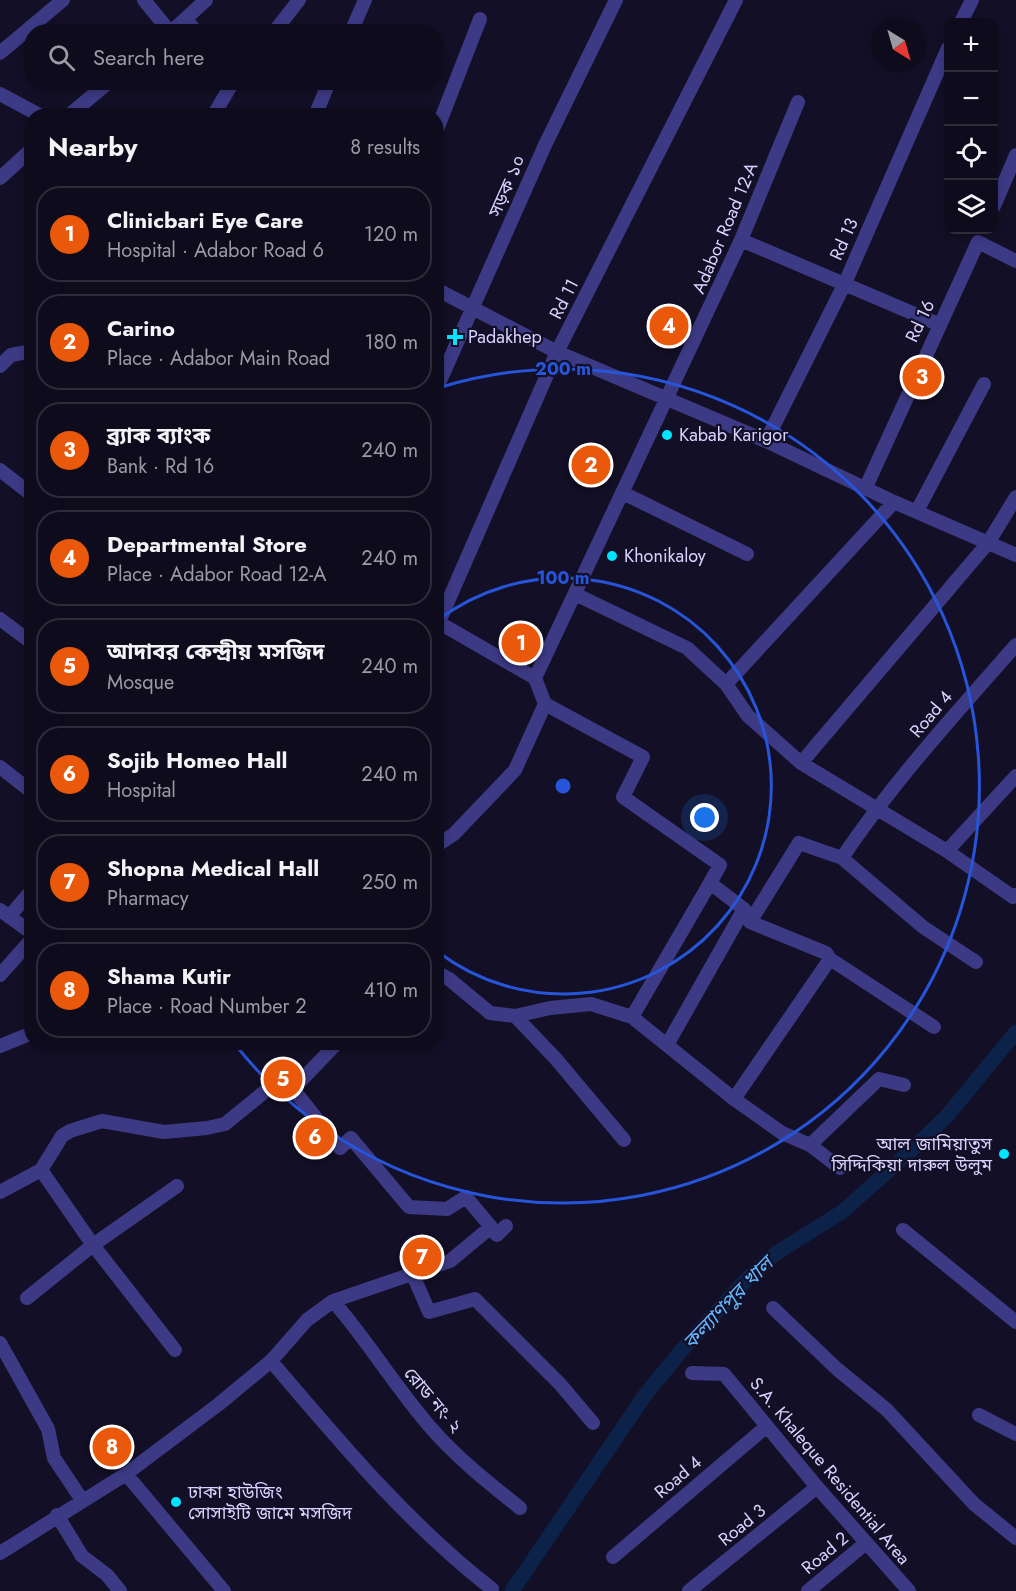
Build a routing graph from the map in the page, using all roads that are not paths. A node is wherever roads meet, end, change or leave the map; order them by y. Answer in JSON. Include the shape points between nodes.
{"nodes":[{"id":1,"x":63,"y":0,"type":"edge"},
{"id":2,"x":144,"y":0,"type":"edge"},
{"id":3,"x":206,"y":0,"type":"edge"},
{"id":4,"x":299,"y":0,"type":"edge"},
{"id":5,"x":365,"y":0,"type":"edge"},
{"id":6,"x":616,"y":0,"type":"edge"},
{"id":7,"x":736,"y":0,"type":"edge"},
{"id":8,"x":972,"y":0,"type":"edge"},
{"id":9,"x":963,"y":18,"type":"edge"},
{"id":10,"x":185,"y":19,"type":"junction"},
{"id":11,"x":480,"y":19,"type":"dead end"},
{"id":12,"x":34,"y":24,"type":"edge"},
{"id":13,"x":164,"y":24,"type":"edge"},
{"id":14,"x":180,"y":24,"type":"edge"},
{"id":15,"x":190,"y":24,"type":"edge"},
{"id":16,"x":280,"y":24,"type":"edge"},
{"id":17,"x":354,"y":24,"type":"edge"},
{"id":18,"x":24,"y":33,"type":"edge"},
{"id":19,"x":0,"y":53,"type":"edge"},
{"id":20,"x":944,"y":57,"type":"edge"},
{"id":21,"x":99,"y":90,"type":"edge"},
{"id":22,"x":228,"y":90,"type":"edge"},
{"id":23,"x":326,"y":90,"type":"edge"},
{"id":24,"x":0,"y":94,"type":"edge"},
{"id":25,"x":798,"y":102,"type":"dead end"},
{"id":26,"x":26,"y":108,"type":"edge"},
{"id":27,"x":78,"y":108,"type":"edge"},
{"id":28,"x":218,"y":108,"type":"edge"},
{"id":29,"x":319,"y":108,"type":"edge"},
{"id":30,"x":444,"y":111,"type":"edge"},
{"id":31,"x":1016,"y":155,"type":"edge"},
{"id":32,"x":24,"y":156,"type":"edge"},
{"id":33,"x":0,"y":178,"type":"edge"},
{"id":34,"x":998,"y":195,"type":"edge"},
{"id":35,"x":980,"y":236,"type":"edge"},
{"id":36,"x":741,"y":240,"type":"junction"},
{"id":37,"x":1016,"y":261,"type":"edge"},
{"id":38,"x":845,"y":283,"type":"junction"},
{"id":39,"x":444,"y":293,"type":"edge"},
{"id":40,"x":473,"y":307,"type":"junction"},
{"id":41,"x":938,"y":324,"type":"junction"},
{"id":42,"x":557,"y":352,"type":"junction"},
{"id":43,"x":24,"y":353,"type":"edge"},
{"id":44,"x":0,"y":366,"type":"edge"},
{"id":45,"x":444,"y":372,"type":"edge"},
{"id":46,"x":984,"y":384,"type":"dead end"},
{"id":47,"x":668,"y":400,"type":"junction"},
{"id":48,"x":766,"y":441,"type":"junction"},
{"id":49,"x":0,"y":470,"type":"edge"},
{"id":50,"x":866,"y":488,"type":"junction"},
{"id":51,"x":24,"y":489,"type":"edge"},
{"id":52,"x":623,"y":493,"type":"junction"},
{"id":53,"x":1016,"y":497,"type":"edge"},
{"id":54,"x":894,"y":502,"type":"junction"},
{"id":55,"x":917,"y":511,"type":"junction"},
{"id":56,"x":988,"y":543,"type":"junction"},
{"id":57,"x":747,"y":554,"type":"dead end"},
{"id":58,"x":1016,"y":555,"type":"edge"},
{"id":59,"x":575,"y":594,"type":"junction"},
{"id":60,"x":444,"y":607,"type":"edge"},
{"id":61,"x":0,"y":620,"type":"edge"},
{"id":62,"x":444,"y":625,"type":"edge"},
{"id":63,"x":24,"y":637,"type":"edge"},
{"id":64,"x":1016,"y":645,"type":"edge"},
{"id":65,"x":535,"y":678,"type":"junction"},
{"id":66,"x":726,"y":684,"type":"junction"},
{"id":67,"x":545,"y":705,"type":"junction"},
{"id":68,"x":801,"y":763,"type":"junction"},
{"id":69,"x":0,"y":767,"type":"edge"},
{"id":70,"x":1016,"y":776,"type":"edge"},
{"id":71,"x":24,"y":786,"type":"edge"},
{"id":72,"x":876,"y":808,"type":"junction"},
{"id":73,"x":444,"y":841,"type":"edge"},
{"id":74,"x":947,"y":851,"type":"junction"},
{"id":75,"x":842,"y":858,"type":"junction"},
{"id":76,"x":710,"y":883,"type":"junction"},
{"id":77,"x":1016,"y":895,"type":"edge"},
{"id":78,"x":24,"y":897,"type":"edge"},
{"id":79,"x":4,"y":913,"type":"edge"},
{"id":80,"x":747,"y":915,"type":"junction"},
{"id":81,"x":24,"y":927,"type":"edge"},
{"id":82,"x":24,"y":948,"type":"edge"},
{"id":83,"x":830,"y":959,"type":"junction"},
{"id":84,"x":976,"y":962,"type":"dead end"},
{"id":85,"x":0,"y":975,"type":"edge"},
{"id":86,"x":444,"y":976,"type":"edge"},
{"id":87,"x":515,"y":1016,"type":"junction"},
{"id":88,"x":632,"y":1017,"type":"junction"},
{"id":89,"x":934,"y":1027,"type":"dead end"},
{"id":90,"x":24,"y":1036,"type":"edge"},
{"id":91,"x":667,"y":1045,"type":"junction"},
{"id":92,"x":0,"y":1046,"type":"edge"},
{"id":93,"x":330,"y":1050,"type":"edge"},
{"id":94,"x":904,"y":1085,"type":"dead end"},
{"id":95,"x":293,"y":1089,"type":"junction"},
{"id":96,"x":734,"y":1099,"type":"junction"},
{"id":97,"x":624,"y":1140,"type":"dead end"},
{"id":98,"x":810,"y":1145,"type":"junction"},
{"id":99,"x":840,"y":1168,"type":"dead end"},
{"id":100,"x":41,"y":1170,"type":"junction"},
{"id":101,"x":177,"y":1186,"type":"dead end"},
{"id":102,"x":0,"y":1192,"type":"edge"},
{"id":103,"x":506,"y":1226,"type":"dead end"},
{"id":104,"x":491,"y":1227,"type":"junction"},
{"id":105,"x":903,"y":1230,"type":"dead end"},
{"id":106,"x":93,"y":1245,"type":"junction"},
{"id":107,"x":413,"y":1275,"type":"junction"},
{"id":108,"x":27,"y":1298,"type":"dead end"},
{"id":109,"x":333,"y":1301,"type":"junction"},
{"id":110,"x":773,"y":1308,"type":"dead end"},
{"id":111,"x":1016,"y":1322,"type":"edge"},
{"id":112,"x":0,"y":1343,"type":"edge"},
{"id":113,"x":175,"y":1350,"type":"dead end"},
{"id":114,"x":271,"y":1361,"type":"junction"},
{"id":115,"x":692,"y":1373,"type":"dead end"},
{"id":116,"x":979,"y":1415,"type":"dead end"},
{"id":117,"x":593,"y":1423,"type":"dead end"},
{"id":118,"x":766,"y":1426,"type":"junction"},
{"id":119,"x":1016,"y":1434,"type":"edge"},
{"id":120,"x":126,"y":1474,"type":"junction"},
{"id":121,"x":817,"y":1488,"type":"junction"},
{"id":122,"x":81,"y":1500,"type":"junction"},
{"id":123,"x":520,"y":1508,"type":"dead end"},
{"id":124,"x":57,"y":1515,"type":"junction"},
{"id":125,"x":1016,"y":1538,"type":"edge"},
{"id":126,"x":866,"y":1543,"type":"junction"},
{"id":127,"x":0,"y":1552,"type":"edge"},
{"id":128,"x":613,"y":1557,"type":"dead end"},
{"id":129,"x":492,"y":1589,"type":"dead end"},
{"id":130,"x":120,"y":1591,"type":"edge"},
{"id":131,"x":224,"y":1591,"type":"edge"},
{"id":132,"x":689,"y":1591,"type":"edge"},
{"id":133,"x":808,"y":1591,"type":"edge"},
{"id":134,"x":909,"y":1591,"type":"edge"}],
"edges":[{"from":1,"to":12,"type":"street"},
{"from":2,"to":13,"type":"street"},
{"from":3,"to":10,"type":"street"},
{"from":4,"to":16,"type":"street"},
{"from":5,"to":17,"type":"street"},
{"from":6,"to":40,"type":"street","name":"সড়ক ১০"},
{"from":7,"to":42,"type":"street","name":"Rd 11"},
{"from":8,"to":9,"type":"street"},
{"from":10,"to":14,"type":"street"},
{"from":10,"to":15,"type":"street"},
{"from":11,"to":30,"type":"street"},
{"from":18,"to":19,"type":"street"},
{"from":20,"to":38,"type":"street","name":"Rd 13"},
{"from":21,"to":27,"type":"street"},
{"from":22,"to":28,"type":"street"},
{"from":23,"to":29,"type":"street"},
{"from":24,"to":26,"type":"street"},
{"from":25,"to":36,"type":"street","name":"Adabor Road 12-A"},
{"from":31,"to":34,"type":"street"},
{"from":32,"to":33,"type":"street"},
{"from":35,"to":37,"type":"street","name":"Rd 16"},
{"from":35,"to":41,"type":"street","name":"Rd 16"},
{"from":36,"to":38,"type":"street"},
{"from":36,"to":47,"type":"street","name":"Adabor Road 12-A"},
{"from":38,"to":41,"type":"street"},
{"from":38,"to":48,"type":"street","name":"Rd 13"},
{"from":39,"to":40,"type":"street"},
{"from":40,"to":42,"type":"street"},
{"from":40,"to":45,"type":"street","name":"সড়ক ১০"},
{"from":41,"to":50,"type":"street","name":"Rd 16"},
{"from":42,"to":47,"type":"street"},
{"from":42,"to":60,"type":"street","name":"Rd 11"},
{"from":43,"to":44,"type":"street","via":[[11,355]]},
{"from":46,"to":55,"type":"street"},
{"from":47,"to":48,"type":"street"},
{"from":47,"to":52,"type":"street","name":"Adabor Road 12-A"},
{"from":48,"to":50,"type":"street"},
{"from":49,"to":51,"type":"street"},
{"from":50,"to":54,"type":"street"},
{"from":52,"to":57,"type":"street"},
{"from":52,"to":59,"type":"street","name":"Adabor Road 12-A"},
{"from":53,"to":56,"type":"street"},
{"from":54,"to":55,"type":"street"},
{"from":54,"to":66,"type":"street"},
{"from":55,"to":56,"type":"street"},
{"from":56,"to":58,"type":"street"},
{"from":56,"to":68,"type":"street"},
{"from":59,"to":65,"type":"street","name":"Adabor Road 12-A"},
{"from":59,"to":66,"type":"street","via":[[687,648]]},
{"from":61,"to":63,"type":"street"},
{"from":62,"to":65,"type":"street"},
{"from":64,"to":72,"type":"street","name":"Road 4"},
{"from":65,"to":67,"type":"street"},
{"from":66,"to":68,"type":"street","via":[[748,716]]},
{"from":67,"to":73,"type":"street","via":[[515,770]]},
{"from":67,"to":76,"type":"street","via":[[643,757],[623,797],[720,865]]},
{"from":68,"to":72,"type":"street"},
{"from":69,"to":71,"type":"street"},
{"from":70,"to":74,"type":"street"},
{"from":72,"to":74,"type":"street"},
{"from":72,"to":75,"type":"street","name":"Road 4"},
{"from":74,"to":77,"type":"street","via":[[1013,897]]},
{"from":75,"to":80,"type":"street","via":[[799,843]]},
{"from":75,"to":84,"type":"street","via":[[922,927]]},
{"from":76,"to":80,"type":"street"},
{"from":76,"to":88,"type":"street"},
{"from":78,"to":79,"type":"street"},
{"from":79,"to":81,"type":"street"},
{"from":80,"to":83,"type":"street","via":[[826,953]]},
{"from":80,"to":91,"type":"street"},
{"from":82,"to":85,"type":"street"},
{"from":83,"to":89,"type":"street"},
{"from":83,"to":96,"type":"street"},
{"from":86,"to":87,"type":"street","via":[[490,1012]]},
{"from":87,"to":88,"type":"street","via":[[591,1004]]},
{"from":87,"to":97,"type":"street"},
{"from":88,"to":91,"type":"street"},
{"from":90,"to":92,"type":"street"},
{"from":91,"to":96,"type":"street"},
{"from":93,"to":95,"type":"street"},
{"from":94,"to":98,"type":"street","via":[[879,1079]]},
{"from":95,"to":100,"type":"street","via":[[268,1089],[225,1124],[207,1128],[164,1132],[102,1121],[70,1131],[62,1136]]},
{"from":95,"to":104,"type":"street","via":[[340,1148],[351,1138],[409,1207],[447,1209],[466,1197]]},
{"from":96,"to":98,"type":"street","via":[[783,1133]]},
{"from":98,"to":99,"type":"street"},
{"from":100,"to":102,"type":"street"},
{"from":100,"to":106,"type":"street"},
{"from":101,"to":106,"type":"street"},
{"from":103,"to":104,"type":"street","via":[[497,1235]]},
{"from":104,"to":107,"type":"street","via":[[450,1261]]},
{"from":105,"to":111,"type":"street"},
{"from":106,"to":108,"type":"street"},
{"from":106,"to":113,"type":"street"},
{"from":107,"to":109,"type":"street"},
{"from":107,"to":117,"type":"street","via":[[429,1312],[475,1299]]},
{"from":109,"to":114,"type":"street","via":[[307,1320]]},
{"from":109,"to":123,"type":"street","name":"রোড নং- ২","via":[[430,1427]]},
{"from":110,"to":125,"type":"street","via":[[887,1410],[974,1504]]},
{"from":112,"to":122,"type":"street","via":[[48,1429],[54,1458]]},
{"from":114,"to":120,"type":"street"},
{"from":114,"to":129,"type":"street","via":[[406,1514],[447,1554]]},
{"from":115,"to":118,"type":"street","name":"S.A. Khaleque Residential Area","via":[[724,1374]]},
{"from":116,"to":119,"type":"street"},
{"from":118,"to":121,"type":"street","name":"S.A. Khaleque Residential Area"},
{"from":118,"to":128,"type":"street","name":"Road 4"},
{"from":120,"to":122,"type":"street"},
{"from":120,"to":131,"type":"street"},
{"from":121,"to":126,"type":"street","name":"S.A. Khaleque Residential Area"},
{"from":121,"to":132,"type":"street","name":"Road 3"},
{"from":122,"to":124,"type":"street"},
{"from":124,"to":127,"type":"street"},
{"from":124,"to":130,"type":"street","via":[[82,1556]]},
{"from":126,"to":133,"type":"street","name":"Road 2"},
{"from":126,"to":134,"type":"street","name":"S.A. Khaleque Residential Area"}]}
